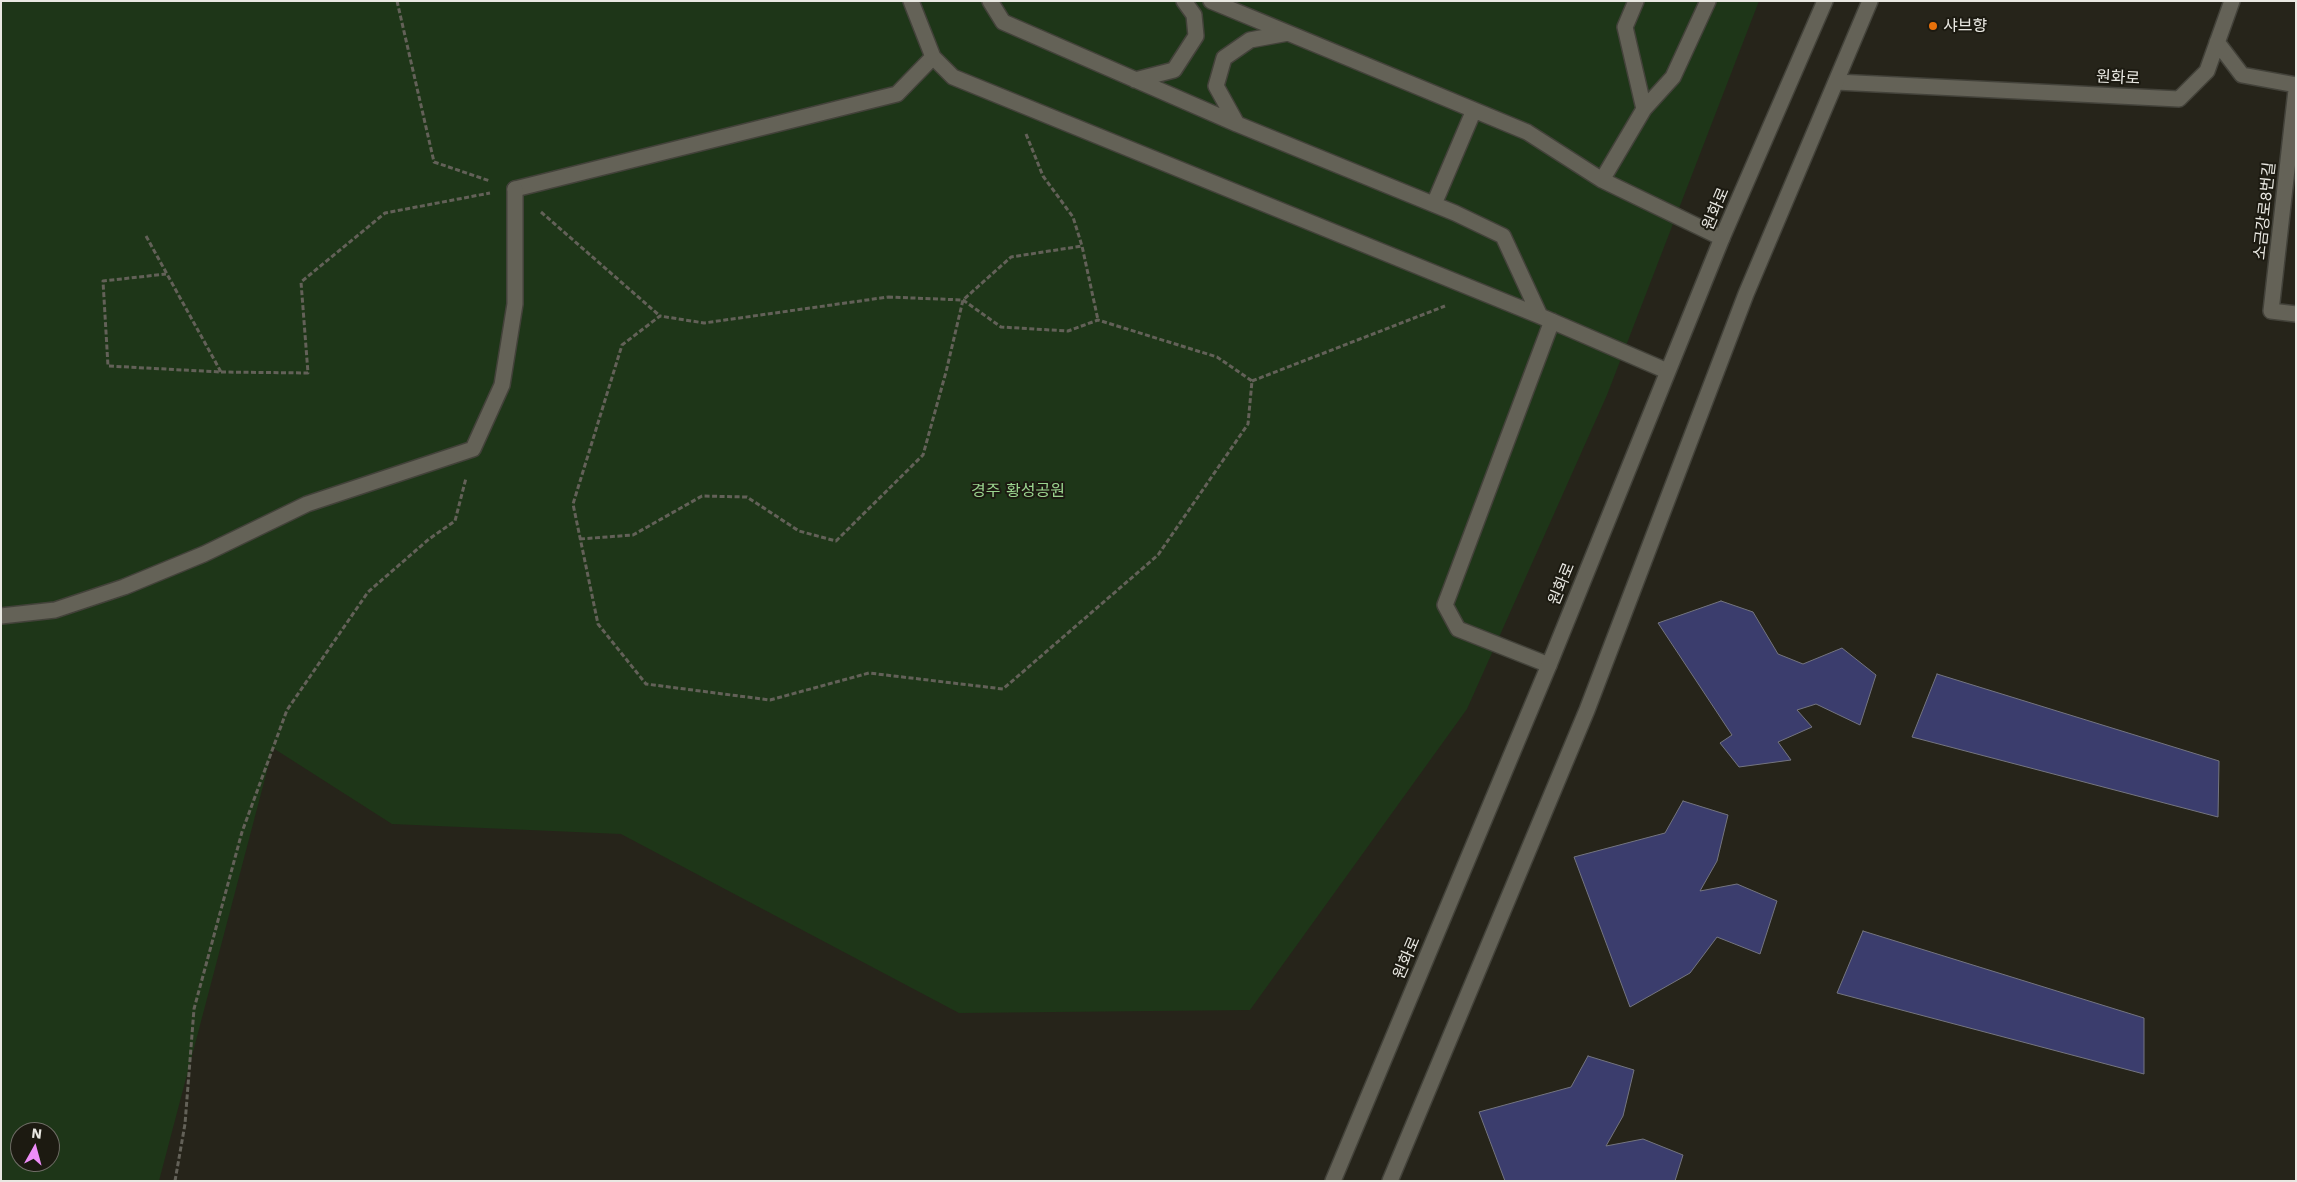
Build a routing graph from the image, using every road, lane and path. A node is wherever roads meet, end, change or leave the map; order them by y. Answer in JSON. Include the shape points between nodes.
{"nodes":[{"id":1,"x":397,"y":1,"type":"edge"},
{"id":2,"x":911,"y":1,"type":"edge"},
{"id":3,"x":990,"y":1,"type":"edge"},
{"id":4,"x":1184,"y":1,"type":"edge"},
{"id":5,"x":1212,"y":1,"type":"edge"},
{"id":6,"x":1636,"y":1,"type":"edge"},
{"id":7,"x":1708,"y":1,"type":"edge"},
{"id":8,"x":1825,"y":1,"type":"edge"},
{"id":9,"x":1870,"y":1,"type":"edge"},
{"id":10,"x":2232,"y":1,"type":"edge"},
{"id":11,"x":1288,"y":33,"type":"junction"},
{"id":12,"x":2217,"y":42,"type":"junction"},
{"id":13,"x":934,"y":57,"type":"junction"},
{"id":14,"x":1135,"y":80,"type":"junction"},
{"id":15,"x":1836,"y":82,"type":"junction"},
{"id":16,"x":2296,"y":85,"type":"edge"},
{"id":17,"x":2296,"y":90,"type":"edge"},
{"id":18,"x":1012,"y":101,"type":"junction"},
{"id":19,"x":1644,"y":109,"type":"junction"},
{"id":20,"x":1474,"y":110,"type":"junction"},
{"id":21,"x":1236,"y":124,"type":"junction"},
{"id":22,"x":1602,"y":180,"type":"junction"},
{"id":23,"x":515,"y":189,"type":"junction"},
{"id":24,"x":1434,"y":204,"type":"junction"},
{"id":25,"x":146,"y":236,"type":"dead end"},
{"id":26,"x":1722,"y":238,"type":"junction"},
{"id":27,"x":1082,"y":246,"type":"junction"},
{"id":28,"x":166,"y":274,"type":"junction"},
{"id":29,"x":1481,"y":292,"type":"junction"},
{"id":30,"x":963,"y":300,"type":"junction"},
{"id":31,"x":2296,"y":314,"type":"edge"},
{"id":32,"x":660,"y":316,"type":"junction"},
{"id":33,"x":1546,"y":319,"type":"junction"},
{"id":34,"x":1098,"y":320,"type":"junction"},
{"id":35,"x":1667,"y":371,"type":"junction"},
{"id":36,"x":221,"y":372,"type":"junction"},
{"id":37,"x":1252,"y":380,"type":"junction"},
{"id":38,"x":473,"y":449,"type":"junction"},
{"id":39,"x":580,"y":539,"type":"junction"},
{"id":40,"x":1,"y":616,"type":"edge"},
{"id":41,"x":1549,"y":665,"type":"junction"},
{"id":42,"x":175,"y":1181,"type":"edge"},
{"id":43,"x":1334,"y":1181,"type":"edge"},
{"id":44,"x":1390,"y":1181,"type":"edge"}],
"edges":[{"from":1,"to":23,"type":"path","via":[[434,162]]},
{"from":2,"to":13,"type":"main road"},
{"from":3,"to":14,"type":"main road","via":[[1004,22]]},
{"from":4,"to":14,"type":"main road","via":[[1194,14],[1196,36],[1174,70]]},
{"from":5,"to":11,"type":"main road"},
{"from":6,"to":19,"type":"main road","via":[[1625,27]]},
{"from":7,"to":19,"type":"main road","via":[[1673,77]]},
{"from":8,"to":26,"type":"main road","name":"원화로"},
{"from":9,"to":15,"type":"main road"},
{"from":10,"to":12,"type":"main road"},
{"from":11,"to":20,"type":"main road"},
{"from":11,"to":21,"type":"main road","via":[[1250,40],[1224,58],[1216,86]]},
{"from":12,"to":15,"type":"main road","name":"원화로","via":[[2207,71],[2180,99]]},
{"from":12,"to":16,"type":"main road","via":[[2242,75]]},
{"from":13,"to":18,"type":"main road","via":[[953,77]]},
{"from":13,"to":23,"type":"main road","via":[[897,94]]},
{"from":14,"to":21,"type":"main road"},
{"from":15,"to":44,"type":"main road","via":[[1746,294],[1587,710]]},
{"from":17,"to":31,"type":"main road","name":"소금강로8번길","via":[[2272,311]]},
{"from":18,"to":27,"type":"path","via":[[1043,176],[1073,216]]},
{"from":18,"to":29,"type":"main road"},
{"from":19,"to":22,"type":"main road"},
{"from":20,"to":22,"type":"main road","via":[[1527,132]]},
{"from":20,"to":24,"type":"main road"},
{"from":21,"to":24,"type":"main road"},
{"from":22,"to":26,"type":"main road"},
{"from":23,"to":32,"type":"path"},
{"from":23,"to":36,"type":"path","via":[[385,213],[301,282],[308,372]]},
{"from":23,"to":38,"type":"main road","via":[[516,304],[502,384]]},
{"from":24,"to":33,"type":"main road","via":[[1503,236]]},
{"from":25,"to":28,"type":"path"},
{"from":26,"to":35,"type":"main road","name":"원화로"},
{"from":27,"to":30,"type":"path","via":[[1010,257]]},
{"from":27,"to":34,"type":"path"},
{"from":28,"to":36,"type":"path"},
{"from":28,"to":36,"type":"path","via":[[103,281],[108,366]]},
{"from":29,"to":33,"type":"main road"},
{"from":29,"to":37,"type":"path"},
{"from":30,"to":32,"type":"path","via":[[888,297],[704,323]]},
{"from":30,"to":34,"type":"path","via":[[1001,327],[1068,331]]},
{"from":30,"to":39,"type":"path","via":[[924,454],[836,541],[799,531],[747,496],[702,496],[633,535]]},
{"from":32,"to":39,"type":"path","via":[[622,345],[573,504]]},
{"from":33,"to":35,"type":"main road"},
{"from":33,"to":41,"type":"main road","via":[[1445,605],[1458,629]]},
{"from":34,"to":37,"type":"path","via":[[1217,357]]},
{"from":35,"to":41,"type":"main road","name":"원화로"},
{"from":37,"to":39,"type":"path","via":[[1248,424],[1158,555],[1003,689],[869,673],[770,700],[646,684],[598,624]]},
{"from":38,"to":40,"type":"main road","via":[[307,504],[204,554],[124,587],[55,610]]},
{"from":38,"to":42,"type":"path","via":[[455,521],[428,539],[368,592],[287,710],[242,832],[194,1008],[185,1124]]},
{"from":41,"to":43,"type":"main road","name":"원화로"}]}
